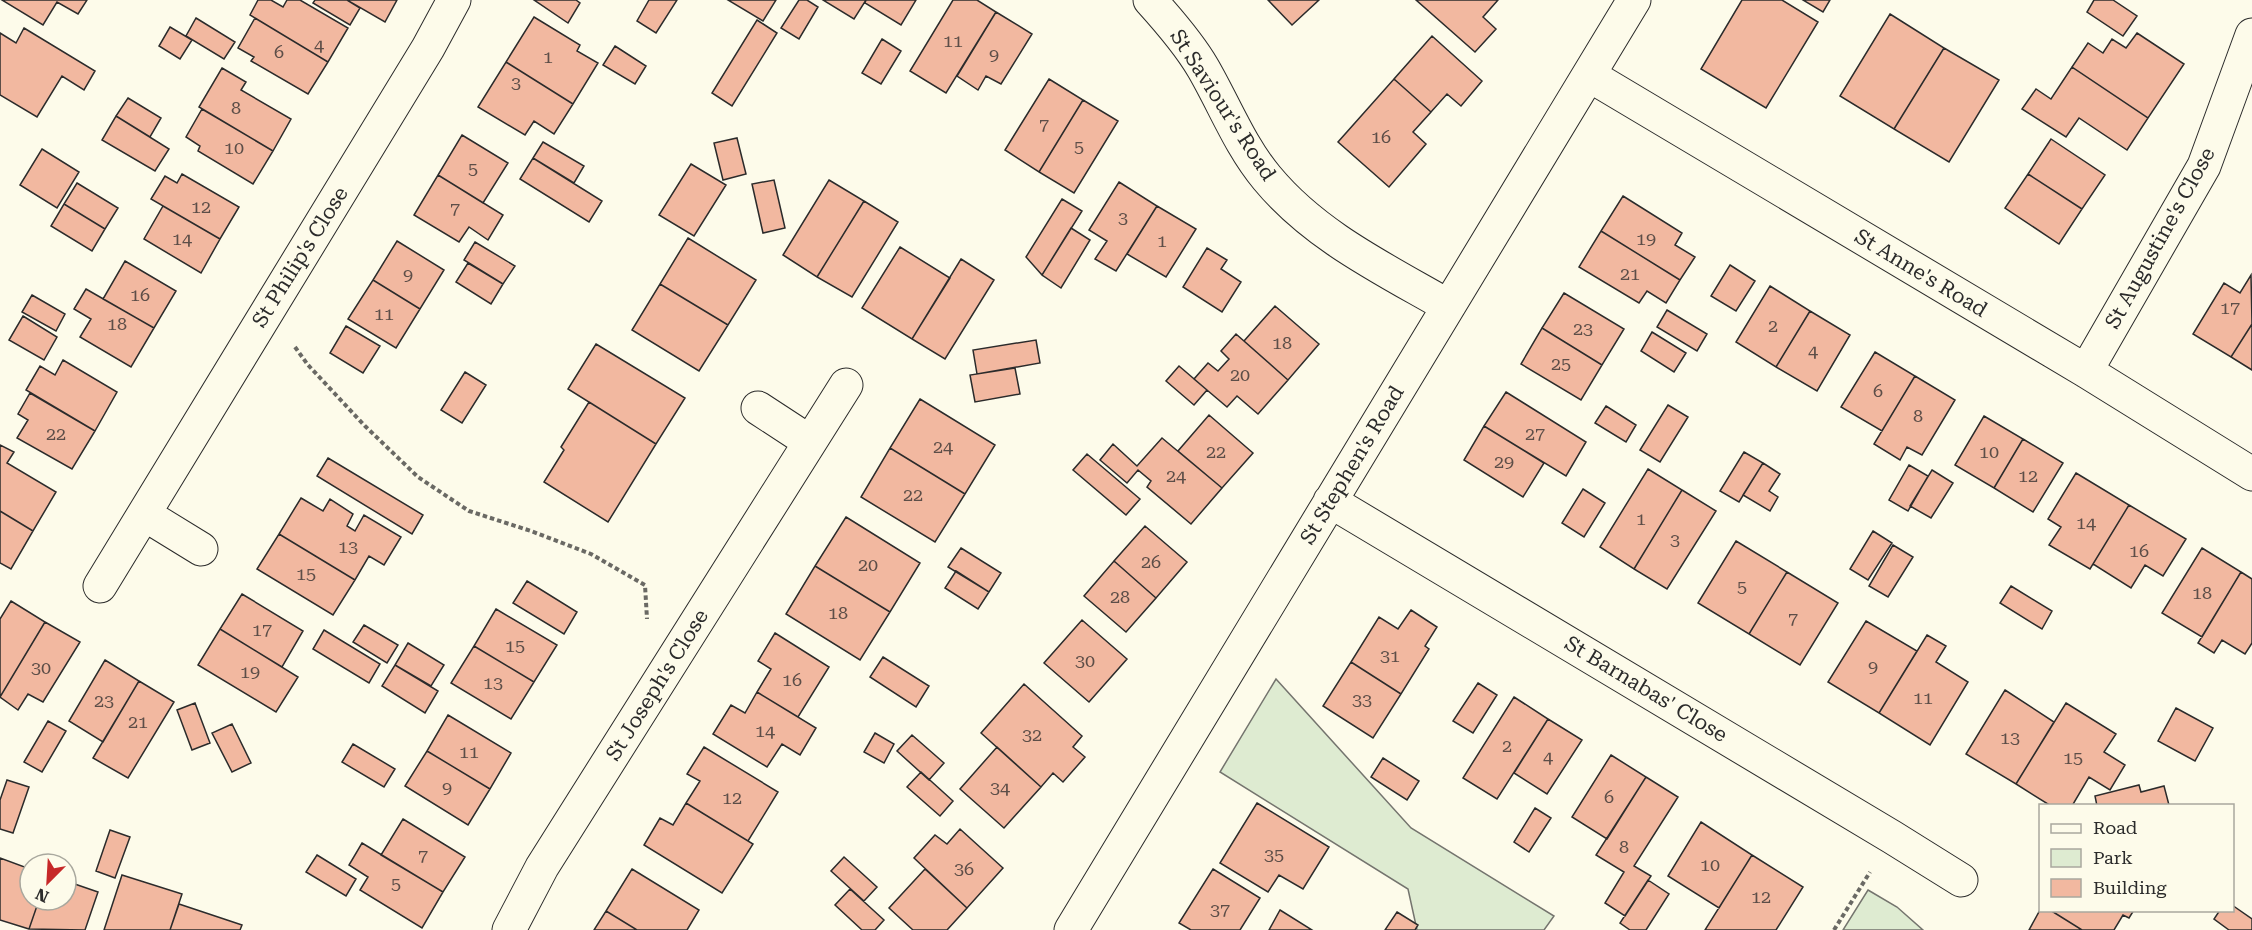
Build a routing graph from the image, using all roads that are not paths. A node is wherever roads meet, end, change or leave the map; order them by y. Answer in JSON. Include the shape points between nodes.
{"nodes":[{"id":1,"x":454,"y":0,"type":"edge"},
{"id":2,"x":1150,"y":0,"type":"edge"},
{"id":3,"x":1634,"y":0,"type":"edge"},
{"id":4,"x":2252,"y":35,"type":"edge"},
{"id":5,"x":1589,"y":75,"type":"junction"},
{"id":6,"x":1448,"y":306,"type":"junction"},
{"id":7,"x":2086,"y":371,"type":"junction"},
{"id":8,"x":846,"y":385,"type":"dead end"},
{"id":9,"x":758,"y":408,"type":"dead end"},
{"id":10,"x":810,"y":442,"type":"junction"},
{"id":11,"x":2252,"y":474,"type":"edge"},
{"id":12,"x":1330,"y":501,"type":"junction"},
{"id":13,"x":144,"y":514,"type":"junction"},
{"id":14,"x":201,"y":549,"type":"dead end"},
{"id":15,"x":100,"y":586,"type":"dead end"},
{"id":16,"x":1961,"y":880,"type":"dead end"},
{"id":17,"x":509,"y":930,"type":"edge"},
{"id":18,"x":1071,"y":930,"type":"edge"}],
"edges":[{"from":1,"to":13,"type":"street","name":"St Philip's Close"},
{"from":2,"to":6,"type":"street","name":"St Saviour's Road","via":[[1202,66],[1266,178],[1340,243]]},
{"from":3,"to":5,"type":"street","name":"St Stephen's Road"},
{"from":4,"to":7,"type":"street","name":"St Augustine's Close","via":[[2204,166]]},
{"from":5,"to":6,"type":"street","name":"St Stephen's Road"},
{"from":5,"to":7,"type":"street","name":"St Anne's Road"},
{"from":6,"to":12,"type":"street","name":"St Stephen's Road"},
{"from":7,"to":11,"type":"street","name":"St Anne's Road"},
{"from":8,"to":10,"type":"street","name":"St Joseph's Close"},
{"from":9,"to":10,"type":"street"},
{"from":10,"to":17,"type":"street","name":"St Joseph's Close","via":[[548,856]]},
{"from":12,"to":16,"type":"street","name":"St Barnabas' Close"},
{"from":12,"to":18,"type":"street","name":"St Stephen's Road"},
{"from":13,"to":14,"type":"street"},
{"from":13,"to":15,"type":"street","name":"St Philip's Close"}]}
